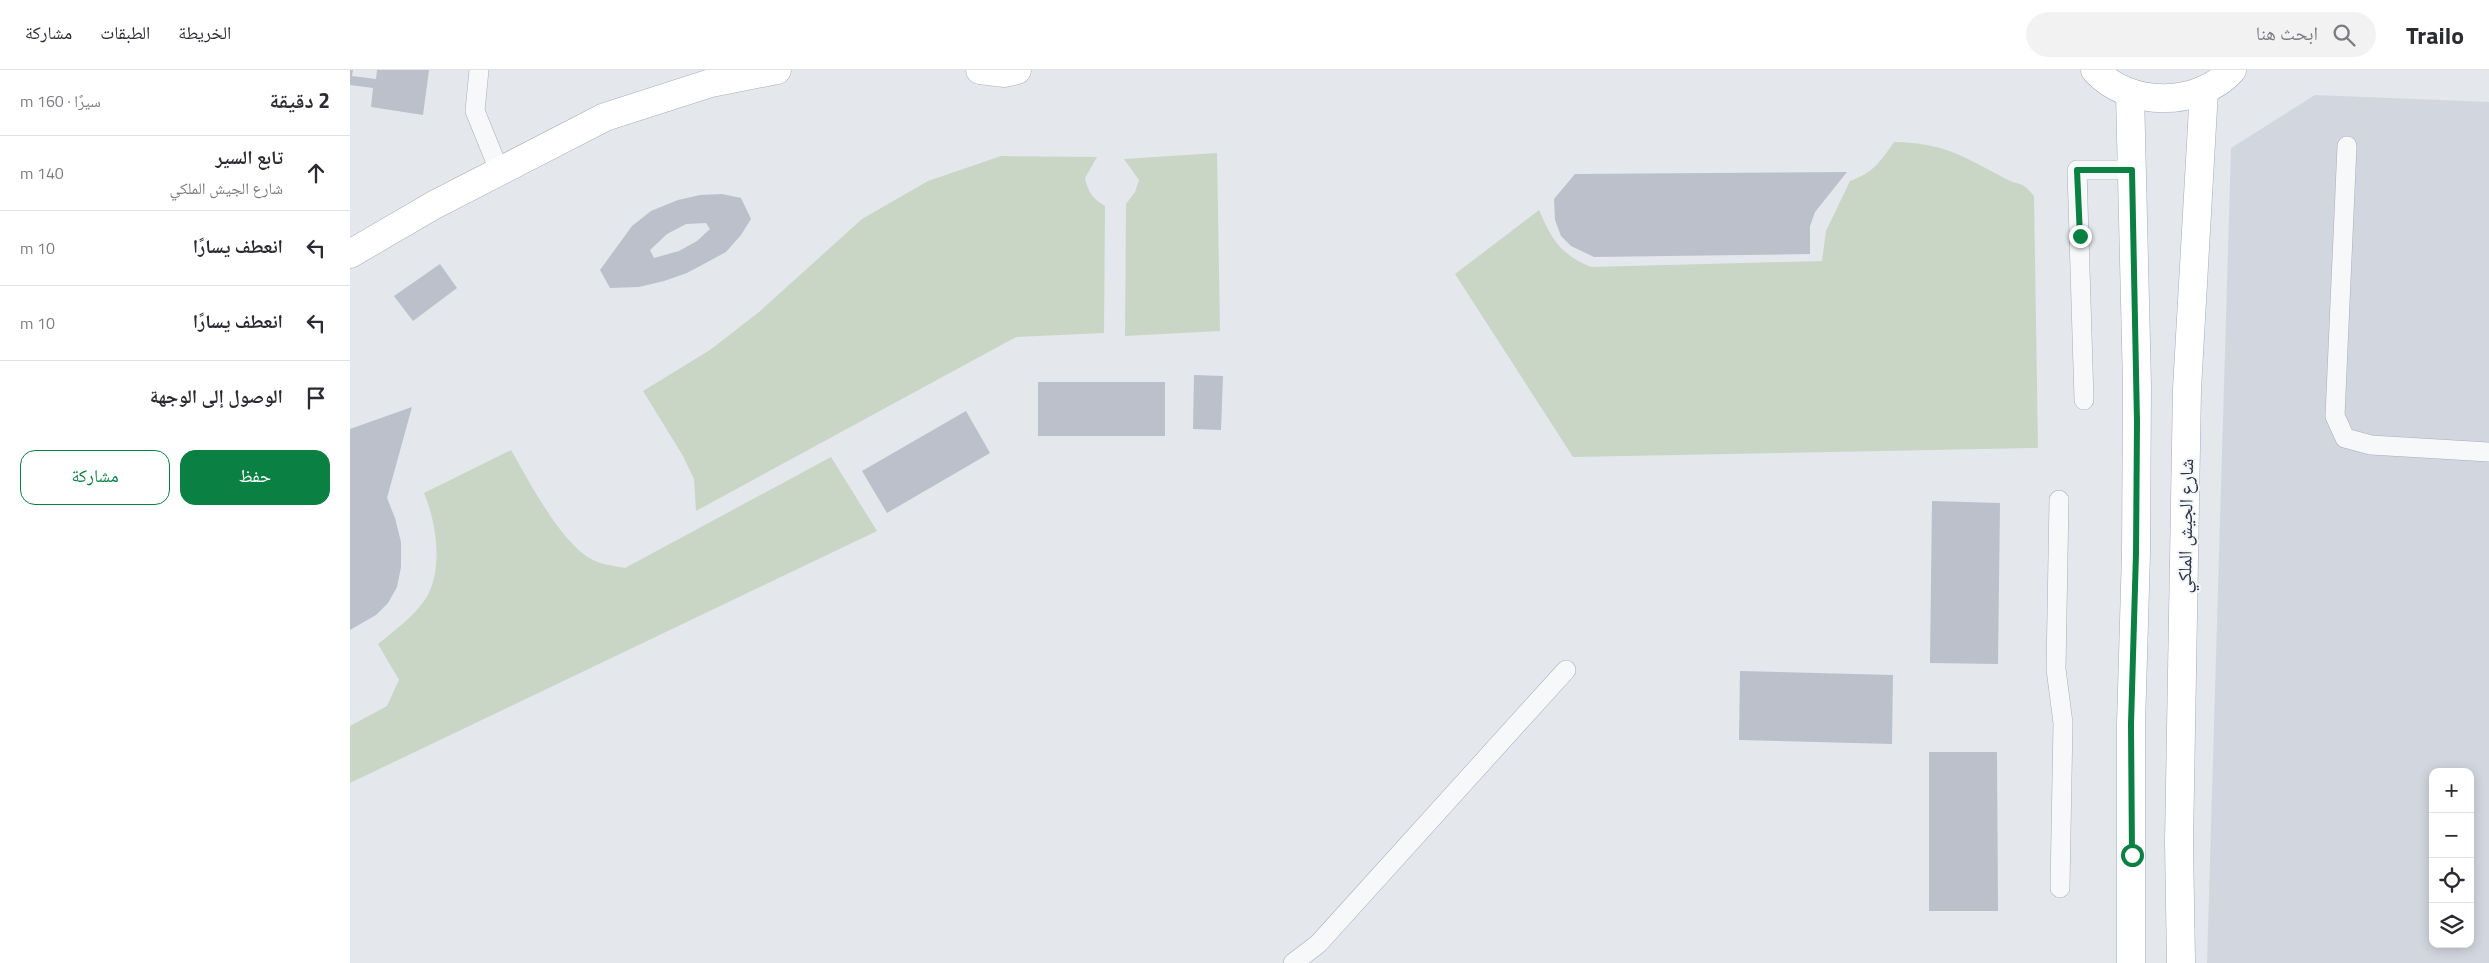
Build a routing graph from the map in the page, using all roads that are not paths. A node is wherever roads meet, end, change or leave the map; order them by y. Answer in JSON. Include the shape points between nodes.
{"nodes":[{"id":1,"x":479,"y":70,"type":"edge"},
{"id":2,"x":777,"y":70,"type":"edge"},
{"id":3,"x":980,"y":70,"type":"edge"},
{"id":4,"x":1017,"y":70,"type":"edge"},
{"id":5,"x":2095,"y":70,"type":"edge"},
{"id":6,"x":2232,"y":70,"type":"edge"},
{"id":7,"x":721,"y":76,"type":"edge"},
{"id":8,"x":2204,"y":90,"type":"junction"},
{"id":9,"x":2130,"y":93,"type":"junction"},
{"id":10,"x":2347,"y":146,"type":"dead end"},
{"id":11,"x":499,"y":170,"type":"junction"},
{"id":12,"x":2132,"y":170,"type":"junction"},
{"id":13,"x":350,"y":254,"type":"edge"},
{"id":14,"x":2084,"y":400,"type":"dead end"},
{"id":15,"x":2489,"y":452,"type":"edge"},
{"id":16,"x":2060,"y":500,"type":"dead end"},
{"id":17,"x":1566,"y":670,"type":"dead end"},
{"id":18,"x":2060,"y":888,"type":"dead end"},
{"id":19,"x":1293,"y":963,"type":"edge"},
{"id":20,"x":2131,"y":963,"type":"edge"},
{"id":21,"x":2181,"y":963,"type":"edge"}],
"edges":[{"from":1,"to":11,"type":"lane","via":[[475,111]]},
{"from":2,"to":7,"type":"main road"},
{"from":3,"to":4,"type":"main road","via":[[1006,73]]},
{"from":5,"to":9,"type":"main road"},
{"from":6,"to":8,"type":"main road"},
{"from":7,"to":11,"type":"main road","via":[[605,117]]},
{"from":8,"to":9,"type":"main road","via":[[2180,97],[2155,98]]},
{"from":8,"to":21,"type":"main road","name":"شارع الجيش الملكي","via":[[2187,389]]},
{"from":9,"to":12,"type":"main road"},
{"from":10,"to":15,"type":"lane","via":[[2335,416],[2339,428],[2345,438],[2371,445]]},
{"from":11,"to":13,"type":"main road"},
{"from":12,"to":14,"type":"lane","via":[[2077,170]]},
{"from":12,"to":20,"type":"main road","via":[[2137,424],[2131,724]]},
{"from":16,"to":18,"type":"lane","via":[[2056,669],[2063,724]]},
{"from":17,"to":19,"type":"lane","via":[[1318,944]]}]}
